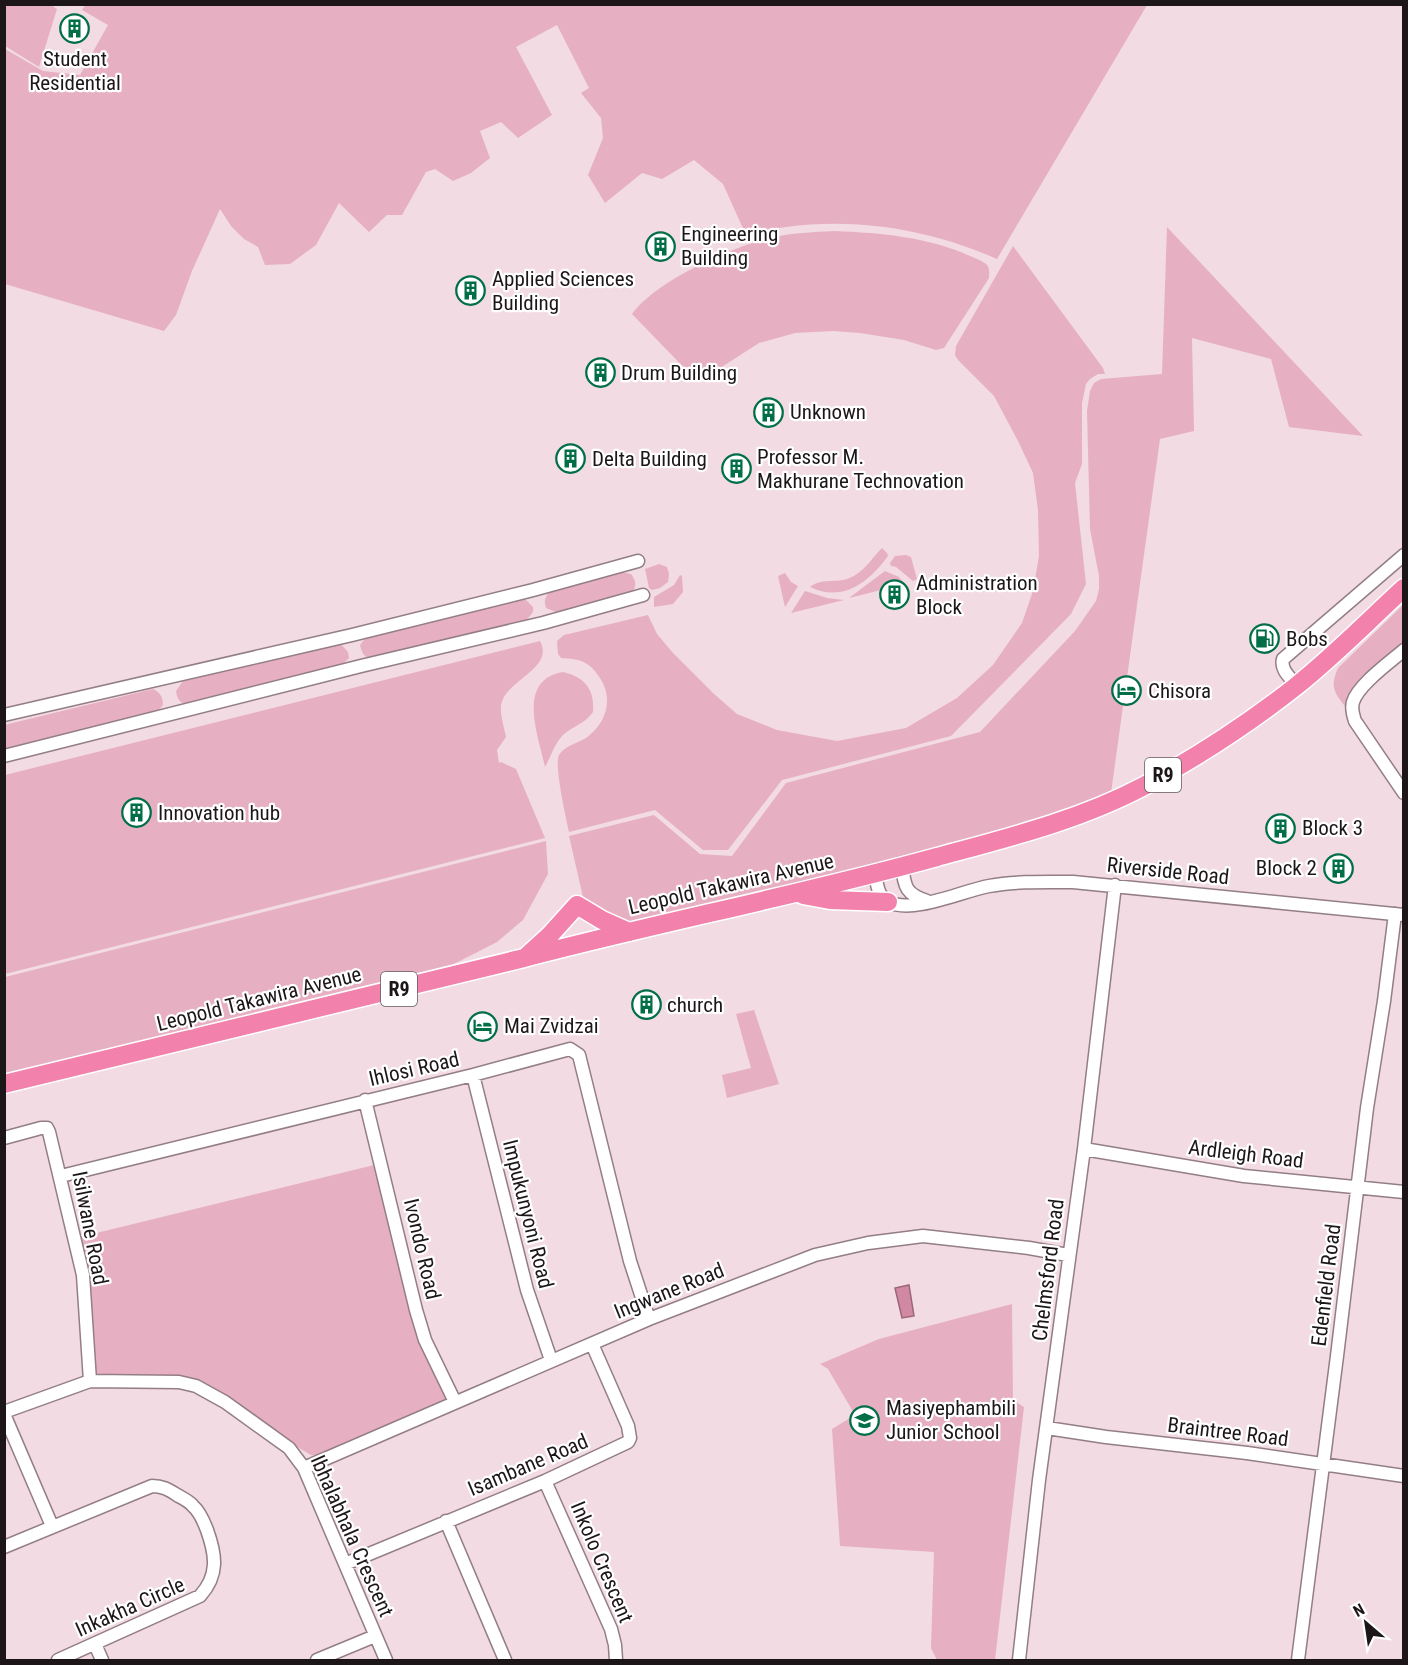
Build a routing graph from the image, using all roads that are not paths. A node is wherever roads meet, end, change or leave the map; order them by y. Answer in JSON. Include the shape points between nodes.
{"nodes":[{"id":1,"x":1404,"y":555,"type":"edge"},
{"id":2,"x":638,"y":561,"type":"dead end"},
{"id":3,"x":1404,"y":588,"type":"edge"},
{"id":4,"x":643,"y":595,"type":"dead end"},
{"id":5,"x":1404,"y":650,"type":"edge"},
{"id":6,"x":1297,"y":686,"type":"junction"},
{"id":7,"x":4,"y":715,"type":"edge"},
{"id":8,"x":4,"y":756,"type":"edge"},
{"id":9,"x":1404,"y":793,"type":"edge"},
{"id":10,"x":902,"y":867,"type":"junction"},
{"id":11,"x":875,"y":874,"type":"junction"},
{"id":12,"x":1115,"y":885,"type":"junction"},
{"id":13,"x":793,"y":894,"type":"junction"},
{"id":14,"x":888,"y":902,"type":"junction"},
{"id":15,"x":931,"y":903,"type":"junction"},
{"id":16,"x":1399,"y":915,"type":"edge"},
{"id":17,"x":629,"y":932,"type":"junction"},
{"id":18,"x":524,"y":958,"type":"junction"},
{"id":19,"x":473,"y":1075,"type":"junction"},
{"id":20,"x":4,"y":1084,"type":"edge"},
{"id":21,"x":365,"y":1101,"type":"junction"},
{"id":22,"x":4,"y":1138,"type":"edge"},
{"id":23,"x":1084,"y":1149,"type":"junction"},
{"id":24,"x":61,"y":1176,"type":"junction"},
{"id":25,"x":1357,"y":1186,"type":"junction"},
{"id":26,"x":1404,"y":1192,"type":"edge"},
{"id":27,"x":1068,"y":1255,"type":"junction"},
{"id":28,"x":649,"y":1319,"type":"junction"},
{"id":29,"x":592,"y":1344,"type":"junction"},
{"id":30,"x":551,"y":1360,"type":"junction"},
{"id":31,"x":90,"y":1381,"type":"junction"},
{"id":32,"x":455,"y":1402,"type":"junction"},
{"id":33,"x":4,"y":1413,"type":"edge"},
{"id":34,"x":1047,"y":1428,"type":"junction"},
{"id":35,"x":1322,"y":1464,"type":"junction"},
{"id":36,"x":304,"y":1468,"type":"junction"},
{"id":37,"x":1404,"y":1476,"type":"edge"},
{"id":38,"x":545,"y":1481,"type":"junction"},
{"id":39,"x":446,"y":1521,"type":"junction"},
{"id":40,"x":52,"y":1526,"type":"junction"},
{"id":41,"x":4,"y":1547,"type":"edge"},
{"id":42,"x":345,"y":1564,"type":"junction"},
{"id":43,"x":375,"y":1636,"type":"junction"},
{"id":44,"x":95,"y":1644,"type":"junction"},
{"id":45,"x":58,"y":1660,"type":"edge"},
{"id":46,"x":102,"y":1660,"type":"edge"},
{"id":47,"x":317,"y":1660,"type":"edge"},
{"id":48,"x":386,"y":1660,"type":"edge"},
{"id":49,"x":506,"y":1660,"type":"edge"},
{"id":50,"x":616,"y":1660,"type":"edge"},
{"id":51,"x":1019,"y":1660,"type":"edge"},
{"id":52,"x":1298,"y":1660,"type":"edge"}],
"edges":[{"from":1,"to":6,"type":"street","via":[[1283,660],[1281,665]]},
{"from":2,"to":7,"type":"street","via":[[352,635]]},
{"from":3,"to":6,"type":"highway","name":"Leopold Takawira Avenue","number":"R9"},
{"from":4,"to":8,"type":"street"},
{"from":5,"to":9,"type":"street","via":[[1359,691],[1353,702],[1355,721]]},
{"from":6,"to":10,"type":"highway","name":"Leopold Takawira Avenue","number":"R9","via":[[1221,741],[1143,787],[1048,826]]},
{"from":10,"to":11,"type":"highway","name":"Leopold Takawira Avenue","number":"R9"},
{"from":10,"to":15,"type":"street","via":[[908,891]]},
{"from":11,"to":13,"type":"highway","name":"Leopold Takawira Avenue","number":"R9"},
{"from":11,"to":14,"type":"street","via":[[878,890]]},
{"from":12,"to":15,"type":"street","name":"Riverside Road","via":[[1007,884]]},
{"from":12,"to":16,"type":"street","name":"Riverside Road"},
{"from":12,"to":23,"type":"street","name":"Chelmsford Road"},
{"from":13,"to":14,"type":"highway"},
{"from":13,"to":17,"type":"highway","name":"Leopold Takawira Avenue","number":"R9"},
{"from":14,"to":15,"type":"street","name":"Riverside Road"},
{"from":16,"to":25,"type":"street","name":"Edenfield Road","via":[[1366,1108]]},
{"from":17,"to":18,"type":"highway","name":"Leopold Takawira Avenue","number":"R9"},
{"from":17,"to":18,"type":"highway","via":[[577,905]]},
{"from":18,"to":20,"type":"highway","name":"Leopold Takawira Avenue","number":"R9"},
{"from":19,"to":21,"type":"street","name":"Ihlosi Road"},
{"from":19,"to":28,"type":"street","name":"Ihlosi Road","via":[[570,1049],[579,1055],[630,1260]]},
{"from":19,"to":30,"type":"street","name":"Impukunyoni Road","via":[[527,1290]]},
{"from":21,"to":24,"type":"street","name":"Ihlosi Road"},
{"from":21,"to":32,"type":"street","name":"Ivondo Road","via":[[416,1310],[425,1340]]},
{"from":22,"to":24,"type":"street","name":"Isilwane Road","via":[[47,1128]]},
{"from":23,"to":25,"type":"street","name":"Ardleigh Road","via":[[1244,1176]]},
{"from":23,"to":27,"type":"street","name":"Chelmsford Road"},
{"from":24,"to":31,"type":"street","name":"Isilwane Road","via":[[83,1275]]},
{"from":25,"to":26,"type":"street","name":"Ardleigh Road"},
{"from":25,"to":35,"type":"street","name":"Edenfield Road"},
{"from":27,"to":28,"type":"street","name":"Ingwane Road","via":[[937,1237],[906,1237],[815,1256]]},
{"from":27,"to":34,"type":"street","name":"Chelmsford Road"},
{"from":28,"to":29,"type":"street","name":"Ingwane Road"},
{"from":29,"to":30,"type":"street","name":"Ingwane Road"},
{"from":29,"to":38,"type":"street","name":"Isambane Road","via":[[630,1437],[623,1446]]},
{"from":30,"to":32,"type":"street","name":"Ingwane Road"},
{"from":31,"to":33,"type":"street","name":"Ibhalabhala Crescent"},
{"from":31,"to":36,"type":"street","name":"Ibhalabhala Crescent","via":[[179,1382],[196,1386],[289,1448]]},
{"from":32,"to":36,"type":"street","name":"Ingwane Road"},
{"from":33,"to":40,"type":"street"},
{"from":34,"to":35,"type":"street","name":"Braintree Road"},
{"from":34,"to":51,"type":"street","name":"Chelmsford Road"},
{"from":35,"to":37,"type":"street","name":"Braintree Road"},
{"from":35,"to":52,"type":"street","name":"Edenfield Road"},
{"from":36,"to":42,"type":"street","name":"Ibhalabhala Crescent"},
{"from":38,"to":39,"type":"street","name":"Isambane Road"},
{"from":38,"to":50,"type":"street","name":"Inkolo Crescent","via":[[611,1629]]},
{"from":39,"to":42,"type":"street","name":"Isambane Road"},
{"from":39,"to":49,"type":"street"},
{"from":40,"to":41,"type":"street","name":"Inkakha Circle"},
{"from":40,"to":44,"type":"street","name":"Inkakha Circle","via":[[152,1486],[160,1486],[193,1505],[205,1524],[215,1564],[209,1586],[200,1596]]},
{"from":42,"to":43,"type":"street","name":"Ibhalabhala Crescent"},
{"from":43,"to":47,"type":"street"},
{"from":43,"to":48,"type":"street","name":"Ibhalabhala Crescent"},
{"from":44,"to":45,"type":"street","name":"Inkakha Circle"},
{"from":44,"to":46,"type":"street"}]}
